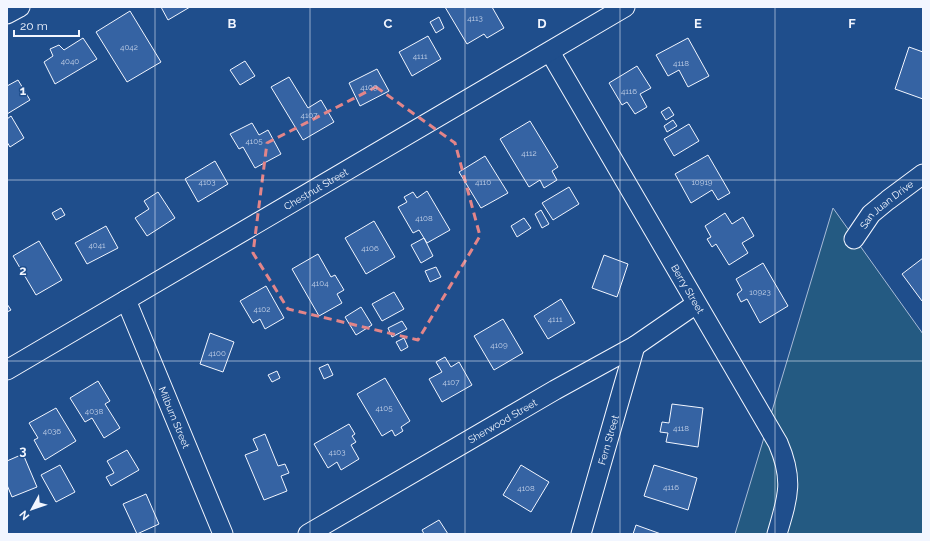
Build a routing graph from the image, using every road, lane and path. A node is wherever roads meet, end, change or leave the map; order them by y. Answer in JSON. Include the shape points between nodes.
{"nodes":[{"id":1,"x":20,"y":7,"type":"edge"},
{"id":2,"x":625,"y":7,"type":"edge"},
{"id":3,"x":7,"y":14,"type":"edge"},
{"id":4,"x":550,"y":52,"type":"junction"},
{"id":5,"x":923,"y":174,"type":"edge"},
{"id":6,"x":854,"y":239,"type":"dead end"},
{"id":7,"x":126,"y":300,"type":"junction"},
{"id":8,"x":696,"y":304,"type":"junction"},
{"id":9,"x":636,"y":346,"type":"junction"},
{"id":10,"x":7,"y":370,"type":"edge"},
{"id":11,"x":223,"y":534,"type":"edge"},
{"id":12,"x":308,"y":534,"type":"edge"},
{"id":13,"x":581,"y":534,"type":"edge"},
{"id":14,"x":778,"y":534,"type":"edge"}],
"edges":[{"from":1,"to":3,"type":"street"},
{"from":2,"to":4,"type":"street","name":"Chestnut Street"},
{"from":4,"to":7,"type":"street","name":"Chestnut Street"},
{"from":4,"to":8,"type":"street","name":"Berry Street"},
{"from":5,"to":6,"type":"street","name":"San Juan Drive","via":[[871,214]]},
{"from":7,"to":10,"type":"street","name":"Chestnut Street"},
{"from":7,"to":11,"type":"street","name":"Milburn Street"},
{"from":8,"to":9,"type":"street","name":"Sherwood Street"},
{"from":8,"to":14,"type":"street","name":"Berry Street","via":[[778,443],[785,460],[789,481],[788,499]]},
{"from":9,"to":12,"type":"street","name":"Sherwood Street","via":[[555,390]]},
{"from":9,"to":13,"type":"street","name":"Fern Street"}]}
